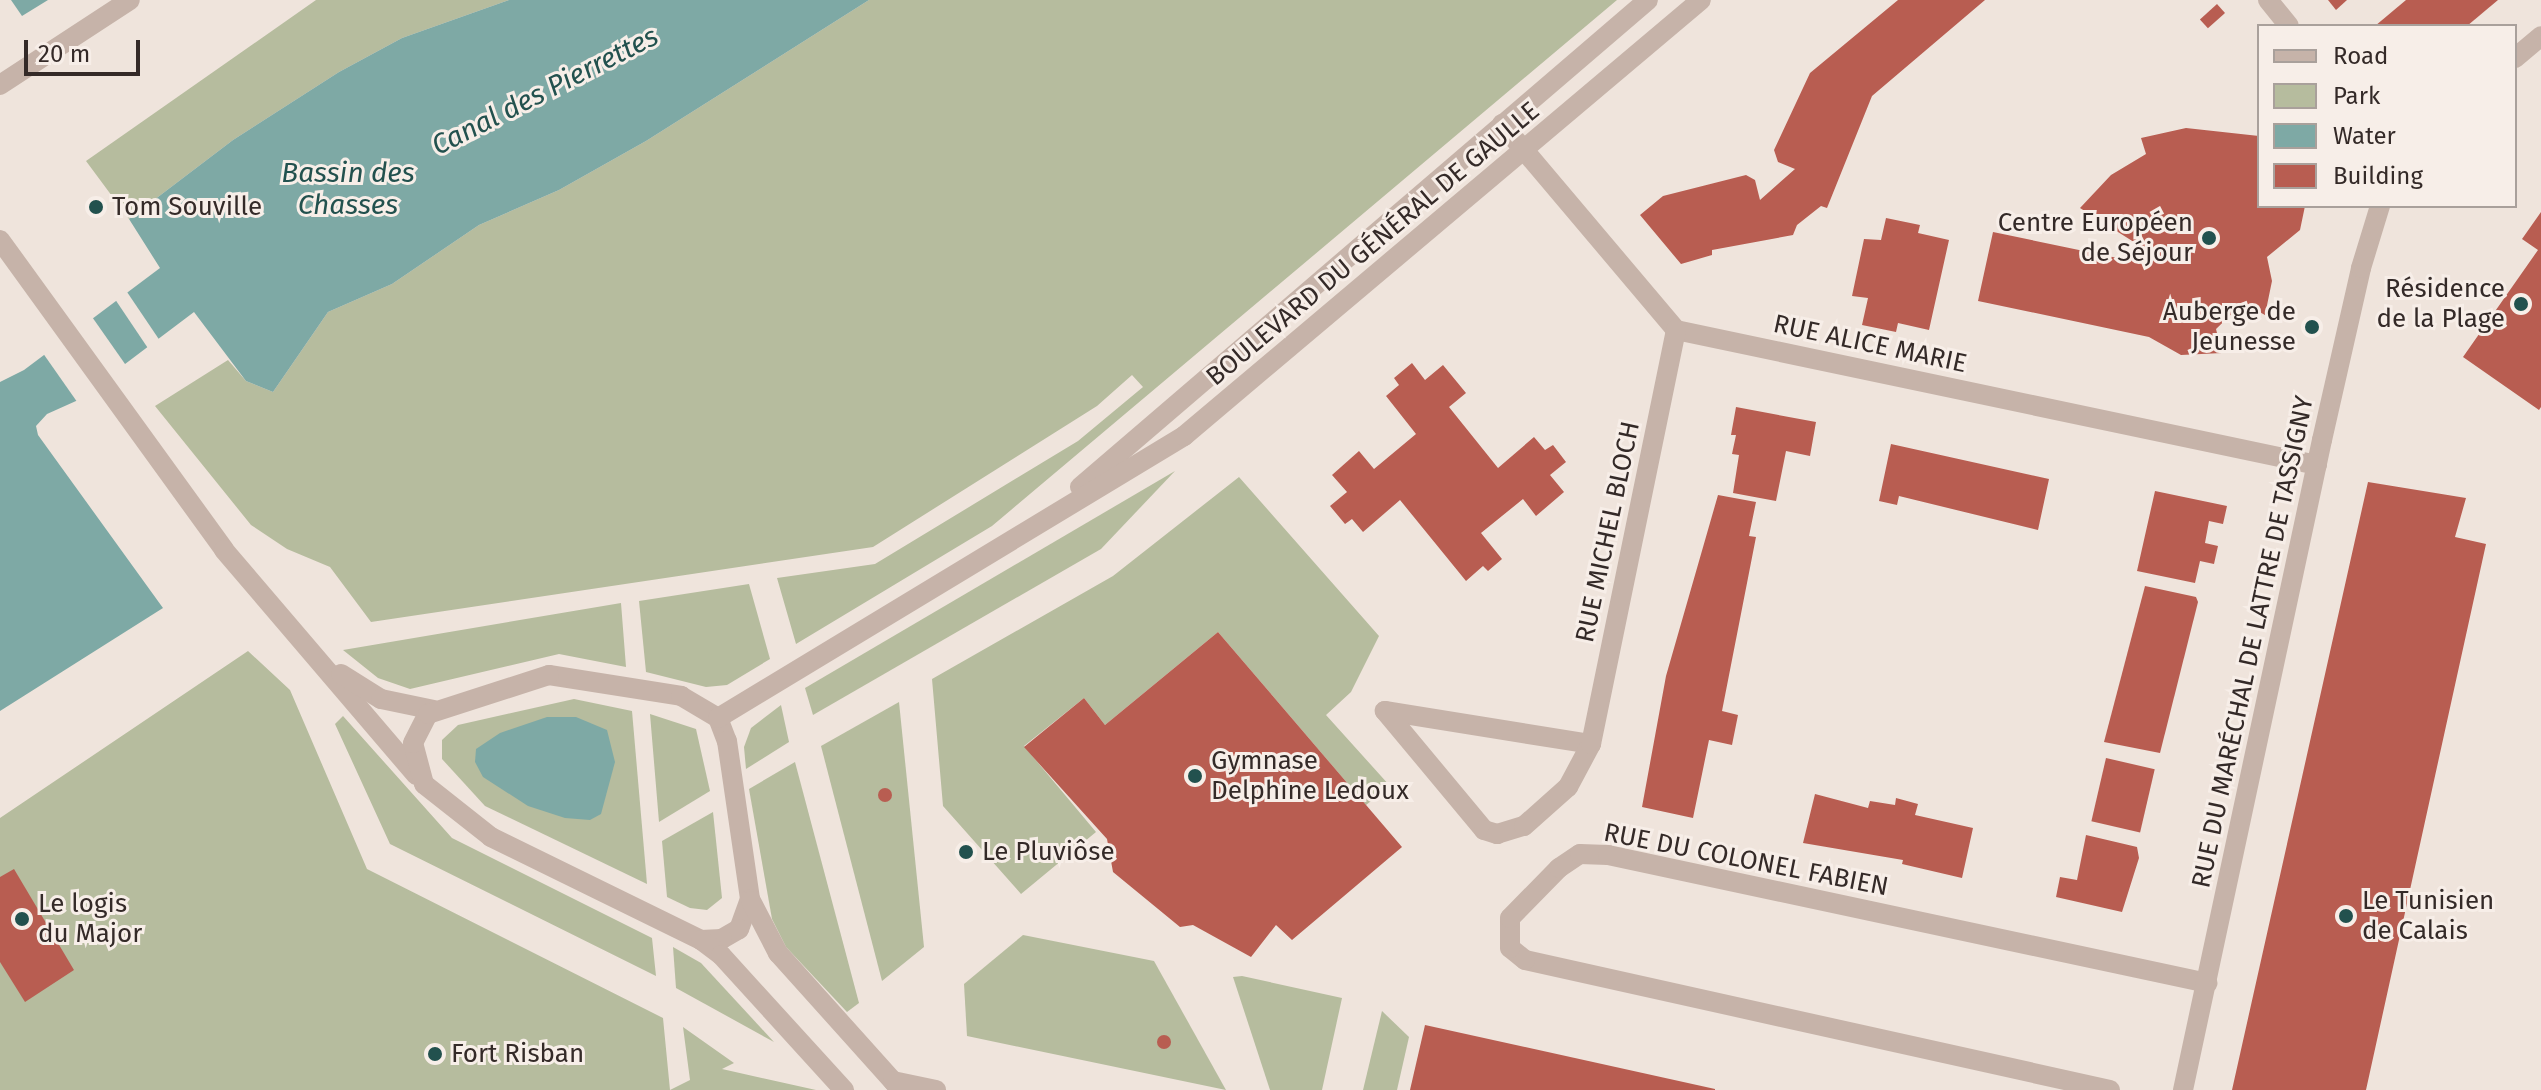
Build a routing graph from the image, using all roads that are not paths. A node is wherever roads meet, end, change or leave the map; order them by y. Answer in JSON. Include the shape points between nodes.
{"nodes":[{"id":1,"x":130,"y":0,"type":"edge"},
{"id":2,"x":1648,"y":0,"type":"edge"},
{"id":3,"x":1701,"y":0,"type":"edge"},
{"id":4,"x":2268,"y":0,"type":"edge"},
{"id":5,"x":2287,"y":24,"type":"edge"},
{"id":6,"x":2541,"y":36,"type":"edge"},
{"id":7,"x":2517,"y":56,"type":"edge"},
{"id":8,"x":0,"y":85,"type":"edge"},
{"id":9,"x":1502,"y":124,"type":"junction"},
{"id":10,"x":1525,"y":149,"type":"junction"},
{"id":11,"x":2379,"y":208,"type":"edge"},
{"id":12,"x":0,"y":240,"type":"edge"},
{"id":13,"x":1676,"y":330,"type":"junction"},
{"id":14,"x":2317,"y":465,"type":"junction"},
{"id":15,"x":1062,"y":505,"type":"junction"},
{"id":16,"x":317,"y":654,"type":"junction"},
{"id":17,"x":434,"y":710,"type":"junction"},
{"id":18,"x":718,"y":718,"type":"junction"},
{"id":19,"x":1591,"y":744,"type":"junction"},
{"id":20,"x":424,"y":784,"type":"junction"},
{"id":21,"x":750,"y":899,"type":"junction"},
{"id":22,"x":701,"y":940,"type":"junction"},
{"id":23,"x":2207,"y":983,"type":"junction"},
{"id":24,"x":897,"y":1086,"type":"edge"},
{"id":25,"x":844,"y":1090,"type":"edge"},
{"id":26,"x":936,"y":1090,"type":"edge"},
{"id":27,"x":2110,"y":1090,"type":"edge"},
{"id":28,"x":2183,"y":1090,"type":"edge"}],
"edges":[{"from":1,"to":8,"type":"street"},
{"from":2,"to":9,"type":"street","name":"BOULEVARD DU GÉNÉRAL DE GAULLE"},
{"from":3,"to":10,"type":"street","name":"BOULEVARD DU GÉNÉRAL DE GAULLE"},
{"from":4,"to":5,"type":"street"},
{"from":6,"to":7,"type":"street"},
{"from":9,"to":10,"type":"street"},
{"from":9,"to":15,"type":"street","name":"BOULEVARD DU GÉNÉRAL DE GAULLE","via":[[1134,437]]},
{"from":10,"to":13,"type":"street"},
{"from":10,"to":15,"type":"street","name":"BOULEVARD DU GÉNÉRAL DE GAULLE","via":[[1184,436]]},
{"from":11,"to":14,"type":"street","name":"RUE DU MARÉCHAL DE LATTRE DE TASSIGNY"},
{"from":12,"to":16,"type":"street","via":[[224,550]]},
{"from":13,"to":14,"type":"street","name":"RUE ALICE MARIE"},
{"from":13,"to":19,"type":"street","name":"RUE MICHEL BLOCH"},
{"from":14,"to":23,"type":"street","name":"RUE DU MARÉCHAL DE LATTRE DE TASSIGNY"},
{"from":15,"to":18,"type":"street","name":"BOULEVARD DU GÉNÉRAL DE GAULLE"},
{"from":16,"to":17,"type":"street","via":[[381,699]]},
{"from":16,"to":20,"type":"street"},
{"from":17,"to":18,"type":"street","via":[[534,678],[566,674],[681,696]]},
{"from":17,"to":20,"type":"street","via":[[420,722],[413,743]]},
{"from":18,"to":21,"type":"street","via":[[727,741]]},
{"from":19,"to":19,"type":"street","name":"RUE MICHEL BLOCH","via":[[1459,723],[1385,711],[1484,830],[1497,834],[1524,826],[1568,787]]},
{"from":20,"to":22,"type":"street","via":[[491,837]]},
{"from":21,"to":22,"type":"street","via":[[739,929],[722,939]]},
{"from":21,"to":24,"type":"street","via":[[778,953]]},
{"from":22,"to":25,"type":"street","via":[[748,983]]},
{"from":23,"to":27,"type":"street","name":"RUE DU COLONEL FABIEN","via":[[1608,855],[1580,854],[1510,918],[1510,948],[1525,960]]},
{"from":23,"to":28,"type":"street","name":"RUE DU MARÉCHAL DE LATTRE DE TASSIGNY"},
{"from":24,"to":26,"type":"street"}]}
